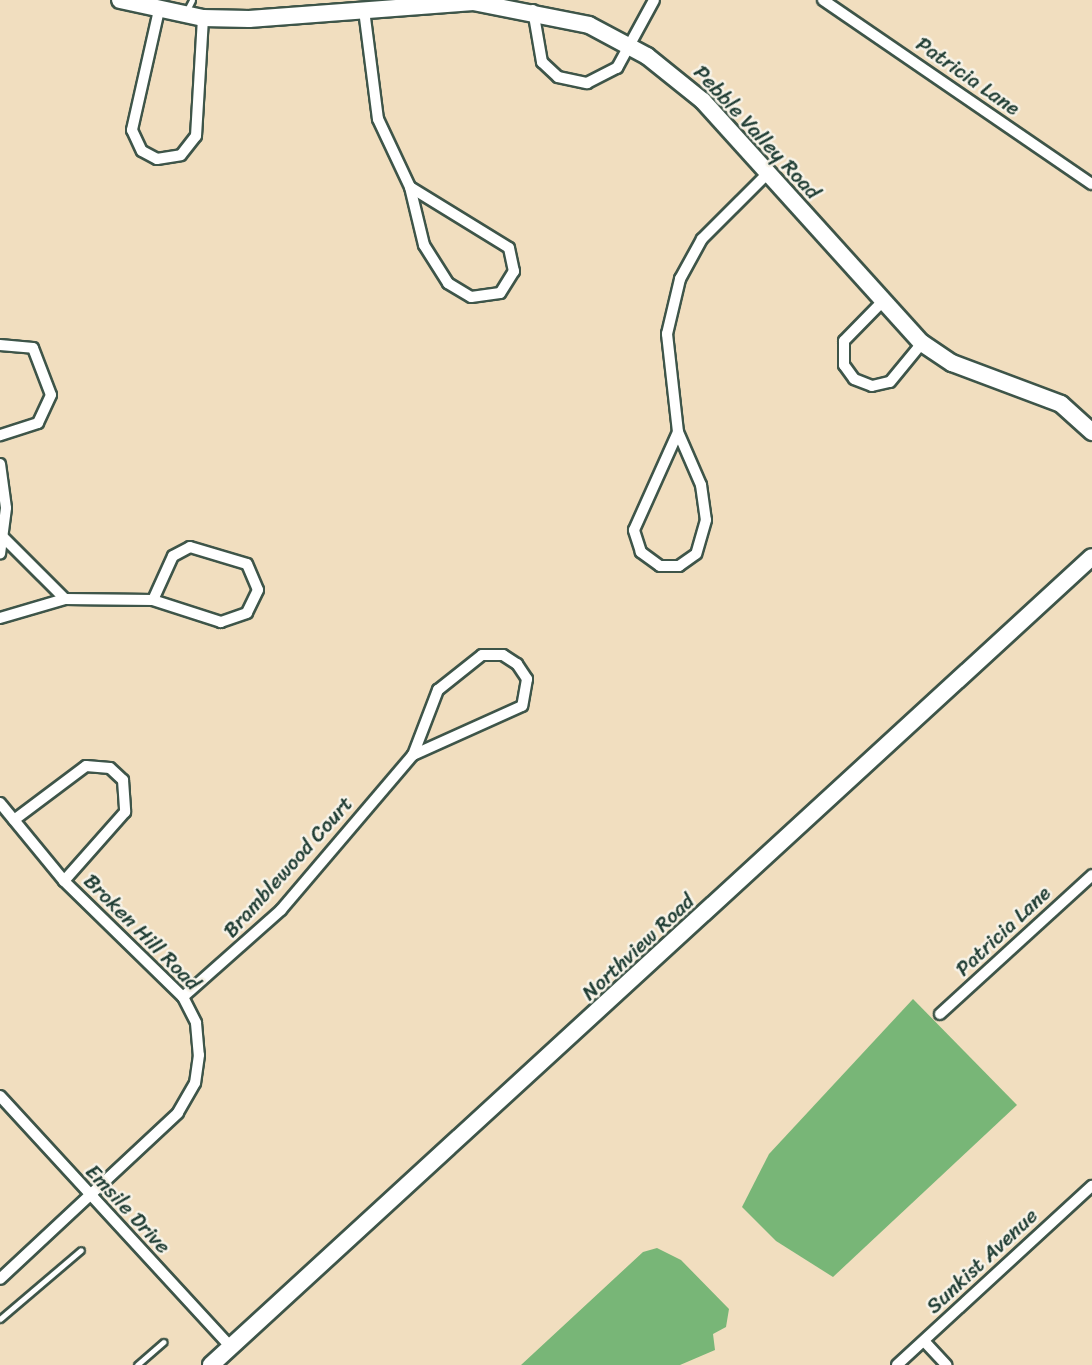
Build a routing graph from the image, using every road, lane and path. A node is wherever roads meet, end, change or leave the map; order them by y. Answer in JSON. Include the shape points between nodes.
{"nodes":[{"id":1,"x":120,"y":0,"type":"edge"},
{"id":2,"x":654,"y":0,"type":"edge"},
{"id":3,"x":823,"y":0,"type":"edge"},
{"id":4,"x":189,"y":7,"type":"edge"},
{"id":5,"x":533,"y":9,"type":"junction"},
{"id":6,"x":159,"y":10,"type":"junction"},
{"id":7,"x":364,"y":10,"type":"junction"},
{"id":8,"x":203,"y":18,"type":"junction"},
{"id":9,"x":627,"y":45,"type":"junction"},
{"id":10,"x":768,"y":173,"type":"junction"},
{"id":11,"x":1092,"y":184,"type":"edge"},
{"id":12,"x":410,"y":187,"type":"junction"},
{"id":13,"x":883,"y":301,"type":"junction"},
{"id":14,"x":922,"y":343,"type":"junction"},
{"id":15,"x":0,"y":345,"type":"edge"},
{"id":16,"x":678,"y":432,"type":"junction"},
{"id":17,"x":1092,"y":432,"type":"edge"},
{"id":18,"x":0,"y":435,"type":"edge"},
{"id":19,"x":0,"y":464,"type":"edge"},
{"id":20,"x":4,"y":537,"type":"junction"},
{"id":21,"x":0,"y":554,"type":"edge"},
{"id":22,"x":1092,"y":557,"type":"edge"},
{"id":23,"x":65,"y":599,"type":"junction"},
{"id":24,"x":153,"y":600,"type":"junction"},
{"id":25,"x":0,"y":618,"type":"edge"},
{"id":26,"x":413,"y":755,"type":"junction"},
{"id":27,"x":0,"y":803,"type":"edge"},
{"id":28,"x":14,"y":820,"type":"junction"},
{"id":29,"x":1092,"y":875,"type":"edge"},
{"id":30,"x":64,"y":880,"type":"junction"},
{"id":31,"x":183,"y":997,"type":"junction"},
{"id":32,"x":940,"y":1014,"type":"dead end"},
{"id":33,"x":0,"y":1096,"type":"edge"},
{"id":34,"x":1092,"y":1186,"type":"edge"},
{"id":35,"x":87,"y":1194,"type":"junction"},
{"id":36,"x":81,"y":1250,"type":"dead end"},
{"id":37,"x":0,"y":1279,"type":"edge"},
{"id":38,"x":0,"y":1318,"type":"edge"},
{"id":39,"x":924,"y":1341,"type":"junction"},
{"id":40,"x":163,"y":1342,"type":"dead end"},
{"id":41,"x":230,"y":1347,"type":"junction"},
{"id":42,"x":137,"y":1365,"type":"edge"},
{"id":43,"x":211,"y":1365,"type":"edge"},
{"id":44,"x":897,"y":1365,"type":"edge"},
{"id":45,"x":946,"y":1365,"type":"edge"}],
"edges":[{"from":1,"to":6,"type":"street","name":"Pebble Valley Road"},
{"from":2,"to":9,"type":"street"},
{"from":3,"to":11,"type":"street","name":"Patricia Lane"},
{"from":4,"to":6,"type":"street","name":"Pebble Valley Road"},
{"from":4,"to":8,"type":"street","name":"Pebble Valley Road"},
{"from":5,"to":7,"type":"street","name":"Pebble Valley Road","via":[[473,2]]},
{"from":5,"to":9,"type":"street","name":"Pebble Valley Road","via":[[581,22]]},
{"from":5,"to":9,"type":"street","via":[[542,62],[567,81],[608,75]]},
{"from":6,"to":8,"type":"street","via":[[132,130],[142,151],[157,159],[181,155],[196,136]]},
{"from":7,"to":8,"type":"street","name":"Pebble Valley Road"},
{"from":7,"to":12,"type":"street","via":[[378,119]]},
{"from":9,"to":10,"type":"street","name":"Pebble Valley Road","via":[[684,83]]},
{"from":10,"to":13,"type":"street","name":"Pebble Valley Road"},
{"from":10,"to":16,"type":"street","via":[[702,239],[680,279],[667,334]]},
{"from":12,"to":12,"type":"street","via":[[424,245],[448,283],[478,299],[500,293],[514,271],[509,248]]},
{"from":13,"to":14,"type":"street","name":"Pebble Valley Road"},
{"from":13,"to":14,"type":"street","via":[[844,341],[844,365],[854,379],[872,386],[890,382]]},
{"from":14,"to":17,"type":"street","name":"Pebble Valley Road","via":[[952,363],[1061,404]]},
{"from":15,"to":18,"type":"street","via":[[33,348],[51,396],[38,423]]},
{"from":16,"to":16,"type":"street","via":[[634,530],[641,552],[660,566],[679,566],[696,554],[706,520],[701,485]]},
{"from":19,"to":20,"type":"street"},
{"from":20,"to":21,"type":"street"},
{"from":20,"to":23,"type":"street"},
{"from":22,"to":41,"type":"street","name":"Northview Road"},
{"from":23,"to":24,"type":"street"},
{"from":23,"to":25,"type":"street"},
{"from":24,"to":24,"type":"street","via":[[230,622],[247,613],[258,590],[240,559],[197,546],[173,556]]},
{"from":26,"to":26,"type":"street","name":"Bramblewood Court","via":[[512,715],[528,689],[517,664],[490,654],[460,668],[434,696]]},
{"from":26,"to":31,"type":"street","name":"Bramblewood Court","via":[[273,918]]},
{"from":27,"to":28,"type":"street","name":"Broken Hill Road"},
{"from":28,"to":30,"type":"street","name":"Broken Hill Road"},
{"from":28,"to":30,"type":"street","via":[[86,766],[110,768],[123,780],[125,812]]},
{"from":29,"to":32,"type":"street","name":"Patricia Lane"},
{"from":30,"to":31,"type":"street","name":"Broken Hill Road"},
{"from":31,"to":35,"type":"street","name":"Broken Hill Road","via":[[198,1039],[188,1098]]},
{"from":33,"to":35,"type":"street","name":"Emsile Drive"},
{"from":34,"to":39,"type":"street","name":"Sunkist Avenue"},
{"from":35,"to":37,"type":"street","name":"Broken Hill Road"},
{"from":35,"to":41,"type":"street","name":"Emsile Drive"},
{"from":36,"to":38,"type":"lane"},
{"from":39,"to":44,"type":"street","name":"Sunkist Avenue"},
{"from":39,"to":45,"type":"street"},
{"from":40,"to":42,"type":"lane"},
{"from":41,"to":43,"type":"street","name":"Northview Road"}]}
